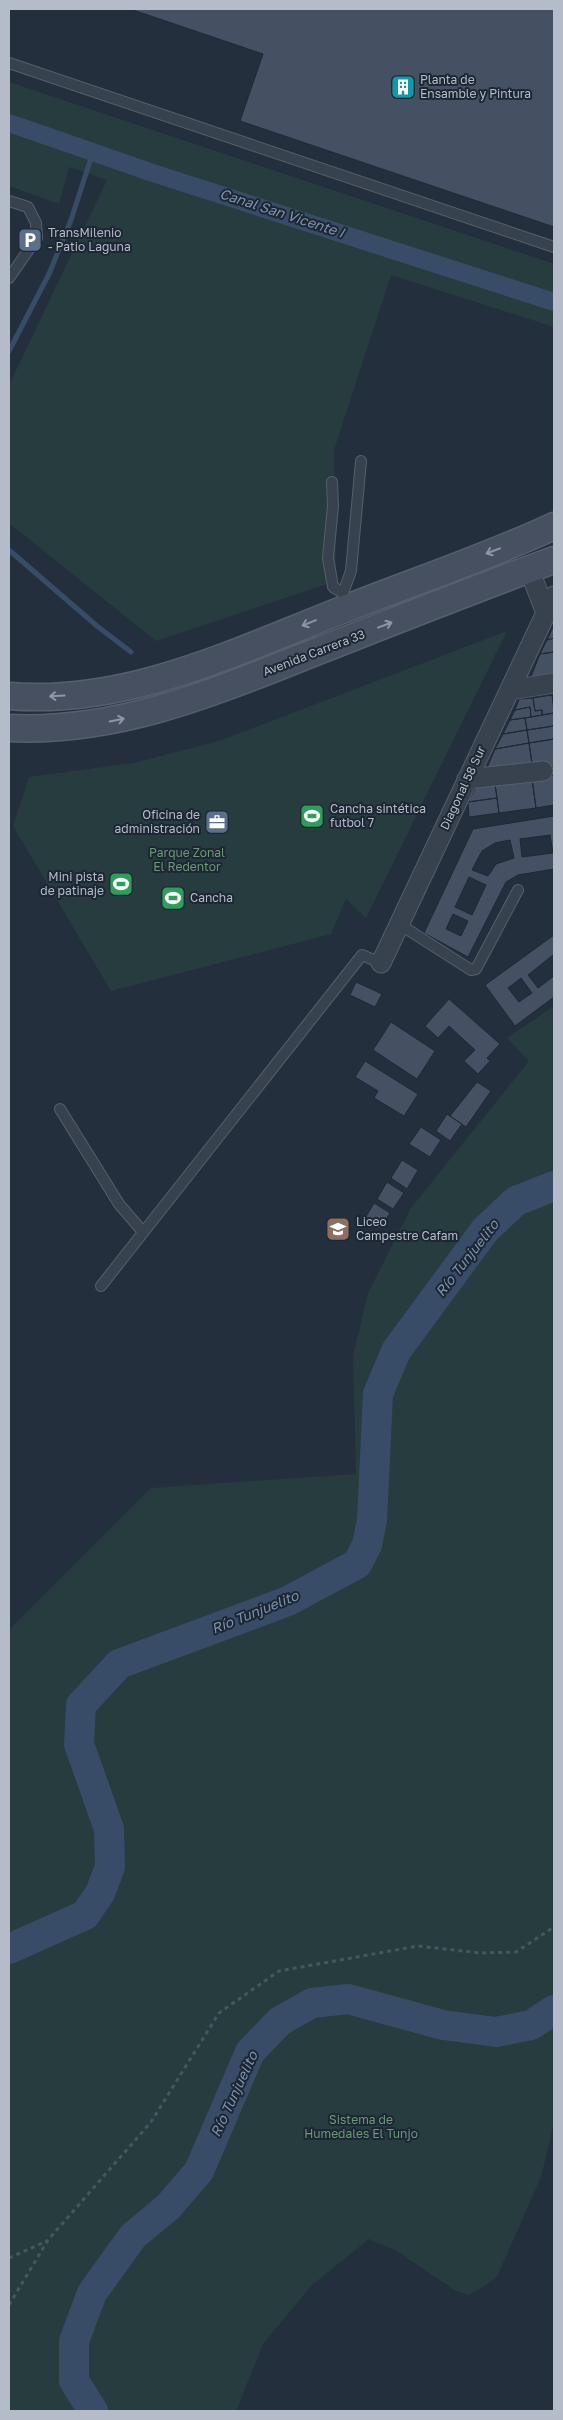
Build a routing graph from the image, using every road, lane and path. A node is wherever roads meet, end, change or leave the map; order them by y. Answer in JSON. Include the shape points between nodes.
{"nodes":[{"id":1,"x":9,"y":63,"type":"edge"},
{"id":2,"x":9,"y":201,"type":"edge"},
{"id":3,"x":554,"y":247,"type":"edge"},
{"id":4,"x":9,"y":278,"type":"edge"},
{"id":5,"x":361,"y":461,"type":"dead end"},
{"id":6,"x":332,"y":482,"type":"dead end"},
{"id":7,"x":554,"y":526,"type":"edge"},
{"id":8,"x":518,"y":542,"type":"junction"},
{"id":9,"x":554,"y":560,"type":"edge"},
{"id":10,"x":529,"y":569,"type":"junction"},
{"id":11,"x":554,"y":596,"type":"edge"},
{"id":12,"x":344,"y":601,"type":"junction"},
{"id":13,"x":550,"y":612,"type":"edge"},
{"id":14,"x":554,"y":684,"type":"edge"},
{"id":15,"x":510,"y":690,"type":"junction"},
{"id":16,"x":9,"y":696,"type":"edge"},
{"id":17,"x":9,"y":728,"type":"edge"},
{"id":18,"x":544,"y":771,"type":"dead end"},
{"id":19,"x":467,"y":779,"type":"junction"},
{"id":20,"x":518,"y":890,"type":"dead end"},
{"id":21,"x":400,"y":924,"type":"junction"},
{"id":22,"x":381,"y":963,"type":"joint"},
{"id":23,"x":60,"y":1109,"type":"dead end"},
{"id":24,"x":143,"y":1232,"type":"junction"},
{"id":25,"x":101,"y":1286,"type":"dead end"},
{"id":26,"x":554,"y":1926,"type":"edge"},
{"id":27,"x":48,"y":2240,"type":"junction"},
{"id":28,"x":9,"y":2258,"type":"edge"},
{"id":29,"x":9,"y":2305,"type":"edge"}],
"edges":[{"from":1,"to":3,"type":"lane"},
{"from":2,"to":4,"type":"lane","via":[[28,207],[36,223],[37,238]]},
{"from":5,"to":12,"type":"lane","via":[[351,571]]},
{"from":6,"to":12,"type":"lane","via":[[329,569],[333,586]]},
{"from":7,"to":8,"type":"main road"},
{"from":8,"to":10,"type":"main road"},
{"from":8,"to":12,"type":"main road","one_way":true},
{"from":9,"to":10,"type":"main road","name":"Avenida Carrera 33"},
{"from":10,"to":13,"type":"street"},
{"from":17,"to":10,"type":"main road","name":"Avenida Carrera 33","one_way":true,"via":[[112,721],[185,703]]},
{"from":11,"to":13,"type":"street","name":"Diagonal 58 Sur"},
{"from":12,"to":16,"type":"main road","one_way":true,"via":[[256,644],[157,680],[100,692]]},
{"from":13,"to":15,"type":"street","name":"Diagonal 58 Sur"},
{"from":14,"to":15,"type":"street"},
{"from":15,"to":19,"type":"street","name":"Diagonal 58 Sur"},
{"from":18,"to":19,"type":"street"},
{"from":19,"to":21,"type":"street","name":"Diagonal 58 Sur"},
{"from":20,"to":21,"type":"lane","via":[[476,969],[471,970]]},
{"from":21,"to":22,"type":"street","name":"Diagonal 58 Sur"},
{"from":22,"to":24,"type":"lane","via":[[362,955]]},
{"from":23,"to":24,"type":"lane","via":[[119,1204]]},
{"from":24,"to":25,"type":"lane"},
{"from":26,"to":27,"type":"path","via":[[516,1952],[481,1953],[418,1946],[279,1971],[220,2013],[151,2122]]},
{"from":27,"to":28,"type":"path"},
{"from":27,"to":29,"type":"path"}]}
